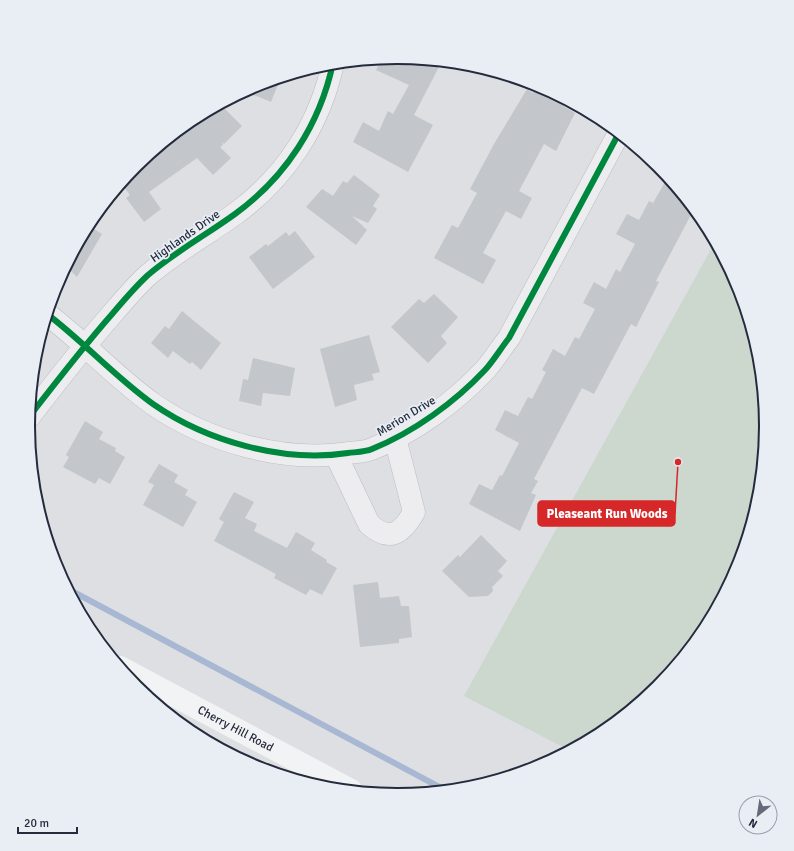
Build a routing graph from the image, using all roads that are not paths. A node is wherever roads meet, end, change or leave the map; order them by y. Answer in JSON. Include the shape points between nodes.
{"nodes":[{"id":1,"x":332,"y":69,"type":"edge"},
{"id":2,"x":617,"y":138,"type":"edge"},
{"id":3,"x":51,"y":318,"type":"edge"},
{"id":4,"x":84,"y":345,"type":"junction"},
{"id":5,"x":36,"y":408,"type":"edge"},
{"id":6,"x":395,"y":438,"type":"junction"},
{"id":7,"x":336,"y":455,"type":"junction"},
{"id":8,"x":134,"y":673,"type":"edge"},
{"id":9,"x":337,"y":782,"type":"edge"}],
"edges":[{"from":1,"to":4,"type":"street","name":"Highlands Drive","via":[[319,110],[309,130],[279,174],[240,210],[169,258],[148,276]]},
{"from":2,"to":6,"type":"street","name":"Merion Drive","via":[[509,338],[491,362],[459,395]]},
{"from":3,"to":4,"type":"street","name":"Merion Drive"},
{"from":4,"to":5,"type":"street","name":"Highlands Drive"},
{"from":4,"to":7,"type":"street","name":"Merion Drive","via":[[153,404],[209,435],[241,446],[308,455]]},
{"from":6,"to":7,"type":"street","name":"Merion Drive","via":[[371,450]]},
{"from":6,"to":7,"type":"street","name":"Merion Drive","via":[[414,512],[406,527],[392,535],[379,533],[369,524]]},
{"from":8,"to":9,"type":"main road","name":"Cherry Hill Road"}]}
